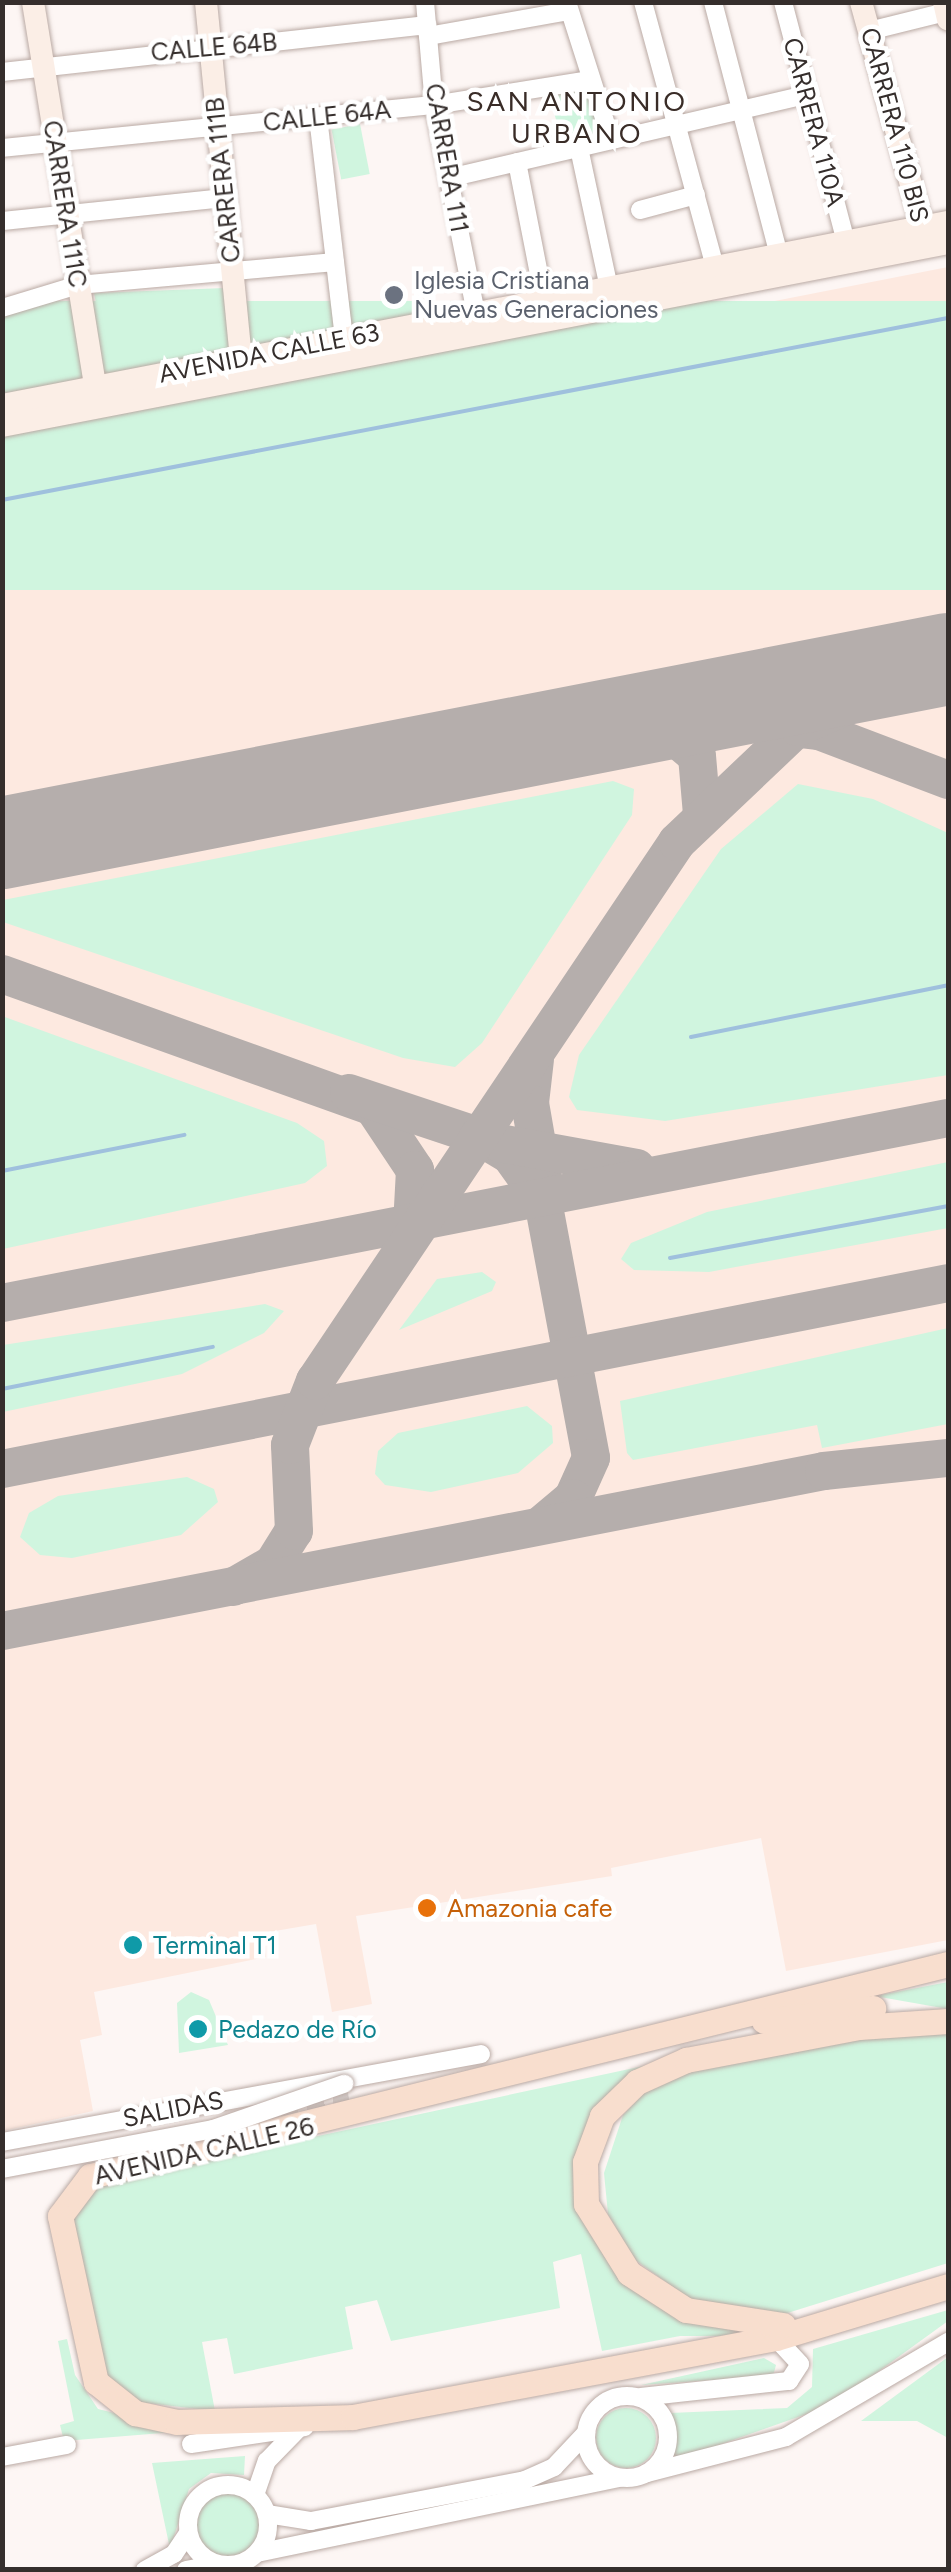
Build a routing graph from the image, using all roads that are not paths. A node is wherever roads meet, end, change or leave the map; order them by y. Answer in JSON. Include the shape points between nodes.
{"nodes":[{"id":1,"x":32,"y":2,"type":"edge"},
{"id":2,"x":206,"y":2,"type":"edge"},
{"id":3,"x":425,"y":2,"type":"edge"},
{"id":4,"x":642,"y":2,"type":"edge"},
{"id":5,"x":713,"y":2,"type":"edge"},
{"id":6,"x":783,"y":2,"type":"edge"},
{"id":7,"x":862,"y":2,"type":"edge"},
{"id":8,"x":568,"y":7,"type":"edge"},
{"id":9,"x":946,"y":11,"type":"edge"},
{"id":10,"x":869,"y":30,"type":"junction"},
{"id":11,"x":428,"y":31,"type":"junction"},
{"id":12,"x":210,"y":49,"type":"junction"},
{"id":13,"x":42,"y":62,"type":"junction"},
{"id":14,"x":2,"y":72,"type":"edge"},
{"id":15,"x":590,"y":80,"type":"junction"},
{"id":16,"x":807,"y":95,"type":"junction"},
{"id":17,"x":434,"y":106,"type":"junction"},
{"id":18,"x":742,"y":110,"type":"junction"},
{"id":19,"x":318,"y":117,"type":"junction"},
{"id":20,"x":675,"y":126,"type":"junction"},
{"id":21,"x":218,"y":127,"type":"junction"},
{"id":22,"x":611,"y":140,"type":"junction"},
{"id":23,"x":55,"y":141,"type":"junction"},
{"id":24,"x":2,"y":148,"type":"edge"},
{"id":25,"x":579,"y":148,"type":"junction"},
{"id":26,"x":517,"y":162,"type":"junction"},
{"id":27,"x":449,"y":178,"type":"junction"},
{"id":28,"x":696,"y":194,"type":"junction"},
{"id":29,"x":225,"y":198,"type":"junction"},
{"id":30,"x":66,"y":210,"type":"junction"},
{"id":31,"x":640,"y":210,"type":"dead end"},
{"id":32,"x":2,"y":221,"type":"edge"},
{"id":33,"x":948,"y":222,"type":"edge"},
{"id":34,"x":933,"y":239,"type":"edge"},
{"id":35,"x":846,"y":242,"type":"junction"},
{"id":36,"x":779,"y":255,"type":"junction"},
{"id":37,"x":335,"y":262,"type":"junction"},
{"id":38,"x":714,"y":267,"type":"junction"},
{"id":39,"x":233,"y":278,"type":"junction"},
{"id":40,"x":78,"y":286,"type":"junction"},
{"id":41,"x":609,"y":288,"type":"junction"},
{"id":42,"x":544,"y":300,"type":"junction"},
{"id":43,"x":2,"y":308,"type":"edge"},
{"id":44,"x":476,"y":313,"type":"junction"},
{"id":45,"x":344,"y":338,"type":"junction"},
{"id":46,"x":241,"y":358,"type":"junction"},
{"id":47,"x":96,"y":396,"type":"junction"},
{"id":48,"x":2,"y":405,"type":"edge"},
{"id":49,"x":2,"y":426,"type":"edge"},
{"id":50,"x":948,"y":1964,"type":"edge"},
{"id":51,"x":948,"y":2018,"type":"edge"},
{"id":52,"x":690,"y":2030,"type":"junction"},
{"id":53,"x":481,"y":2054,"type":"dead end"},
{"id":54,"x":344,"y":2084,"type":"junction"},
{"id":55,"x":2,"y":2142,"type":"edge"},
{"id":56,"x":2,"y":2169,"type":"edge"},
{"id":57,"x":948,"y":2286,"type":"edge"},
{"id":58,"x":847,"y":2321,"type":"junction"},
{"id":59,"x":776,"y":2338,"type":"junction"},
{"id":60,"x":948,"y":2342,"type":"edge"},
{"id":61,"x":637,"y":2397,"type":"junction"},
{"id":62,"x":354,"y":2418,"type":"junction"},
{"id":63,"x":299,"y":2428,"type":"junction"},
{"id":64,"x":586,"y":2433,"type":"junction"},
{"id":65,"x":192,"y":2444,"type":"dead end"},
{"id":66,"x":67,"y":2445,"type":"dead end"},
{"id":67,"x":2,"y":2457,"type":"edge"},
{"id":68,"x":648,"y":2473,"type":"junction"},
{"id":69,"x":620,"y":2478,"type":"junction"},
{"id":70,"x":255,"y":2495,"type":"junction"},
{"id":71,"x":267,"y":2514,"type":"junction"},
{"id":72,"x":188,"y":2533,"type":"junction"},
{"id":73,"x":257,"y":2553,"type":"junction"},
{"id":74,"x":216,"y":2564,"type":"junction"},
{"id":75,"x":146,"y":2570,"type":"edge"},
{"id":76,"x":186,"y":2570,"type":"edge"}],
"edges":[{"from":1,"to":13,"type":"main road","name":"CARRERA 111C"},
{"from":2,"to":12,"type":"main road","name":"CARRERA 111B"},
{"from":3,"to":11,"type":"street","name":"CARRERA 111"},
{"from":4,"to":20,"type":"street"},
{"from":5,"to":18,"type":"street"},
{"from":6,"to":16,"type":"street","name":"CARRERA 110A"},
{"from":7,"to":10,"type":"main road","name":"CARRERA 110 BIS"},
{"from":8,"to":11,"type":"street","name":"CALLE 64B"},
{"from":8,"to":15,"type":"street"},
{"from":9,"to":10,"type":"street"},
{"from":10,"to":34,"type":"main road","name":"CARRERA 110 BIS"},
{"from":11,"to":12,"type":"street","name":"CALLE 64B"},
{"from":11,"to":17,"type":"street","name":"CARRERA 111"},
{"from":12,"to":13,"type":"street","name":"CALLE 64B"},
{"from":12,"to":21,"type":"main road","name":"CARRERA 111B"},
{"from":13,"to":14,"type":"street","name":"CALLE 64B"},
{"from":13,"to":23,"type":"main road","name":"CARRERA 111C"},
{"from":15,"to":17,"type":"street","name":"CALLE 64A"},
{"from":15,"to":22,"type":"street"},
{"from":16,"to":18,"type":"street"},
{"from":16,"to":35,"type":"street","name":"CARRERA 110A"},
{"from":17,"to":19,"type":"street","name":"CALLE 64A"},
{"from":17,"to":27,"type":"street","name":"CARRERA 111"},
{"from":18,"to":20,"type":"street"},
{"from":18,"to":36,"type":"street"},
{"from":19,"to":21,"type":"street","name":"CALLE 64A"},
{"from":19,"to":37,"type":"street"},
{"from":20,"to":22,"type":"street"},
{"from":20,"to":28,"type":"street"},
{"from":21,"to":23,"type":"street","name":"CALLE 64A"},
{"from":21,"to":29,"type":"main road","name":"CARRERA 111B"},
{"from":22,"to":25,"type":"street"},
{"from":23,"to":24,"type":"street","name":"CALLE 64A"},
{"from":23,"to":30,"type":"main road","name":"CARRERA 111C"},
{"from":25,"to":26,"type":"street"},
{"from":25,"to":41,"type":"street"},
{"from":26,"to":27,"type":"street"},
{"from":26,"to":42,"type":"street"},
{"from":27,"to":44,"type":"street","name":"CARRERA 111"},
{"from":28,"to":31,"type":"street"},
{"from":28,"to":38,"type":"street"},
{"from":29,"to":30,"type":"street"},
{"from":29,"to":39,"type":"main road","name":"CARRERA 111B"},
{"from":30,"to":32,"type":"street"},
{"from":30,"to":40,"type":"main road","name":"CARRERA 111C"},
{"from":33,"to":34,"type":"main road","name":"AVENIDA CALLE 63"},
{"from":34,"to":35,"type":"main road","name":"AVENIDA CALLE 63"},
{"from":34,"to":47,"type":"main road","name":"AVENIDA CALLE 63"},
{"from":35,"to":36,"type":"main road","name":"AVENIDA CALLE 63"},
{"from":36,"to":38,"type":"main road","name":"AVENIDA CALLE 63"},
{"from":37,"to":39,"type":"street"},
{"from":37,"to":45,"type":"street"},
{"from":38,"to":41,"type":"main road","name":"AVENIDA CALLE 63"},
{"from":39,"to":40,"type":"street"},
{"from":39,"to":46,"type":"main road","name":"CARRERA 111B"},
{"from":40,"to":43,"type":"street"},
{"from":40,"to":47,"type":"main road","name":"CARRERA 111C"},
{"from":41,"to":42,"type":"main road","name":"AVENIDA CALLE 63"},
{"from":42,"to":44,"type":"main road","name":"AVENIDA CALLE 63"},
{"from":44,"to":45,"type":"main road","name":"AVENIDA CALLE 63"},
{"from":45,"to":46,"type":"main road","name":"AVENIDA CALLE 63"},
{"from":46,"to":47,"type":"main road","name":"AVENIDA CALLE 63"},
{"from":47,"to":48,"type":"main road","name":"AVENIDA CALLE 63"},
{"from":47,"to":49,"type":"main road","name":"AVENIDA CALLE 63"},
{"from":50,"to":52,"type":"main road","name":"AVENIDA CALLE 26"},
{"from":51,"to":52,"type":"main road","name":"AVENIDA CALLE 26","via":[[882,2007]]},
{"from":51,"to":58,"type":"main road","via":[[871,2025],[686,2060],[618,2096],[590,2138],[583,2185],[592,2222],[648,2288],[686,2310],[742,2323]]},
{"from":52,"to":62,"type":"main road","name":"AVENIDA CALLE 26","via":[[90,2176],[72,2189],[60,2228],[76,2314],[90,2372],[112,2400],[177,2422]]},
{"from":53,"to":54,"type":"street","name":"SALIDAS"},
{"from":54,"to":55,"type":"street","name":"SALIDAS","bridge":true},
{"from":54,"to":56,"type":"street","name":"SALIDAS","bridge":true,"via":[[213,2129]]},
{"from":57,"to":58,"type":"main road","name":"AVENIDA CALLE 26"},
{"from":58,"to":59,"type":"main road","name":"AVENIDA CALLE 26"},
{"from":59,"to":61,"type":"street","via":[[800,2364],[789,2382]]},
{"from":59,"to":62,"type":"main road","name":"AVENIDA CALLE 26"},
{"from":60,"to":68,"type":"street","via":[[786,2437]]},
{"from":61,"to":64,"type":"street","via":[[609,2400]]},
{"from":61,"to":68,"type":"street","via":[[660,2412],[668,2438]]},
{"from":62,"to":63,"type":"street"},
{"from":63,"to":65,"type":"street"},
{"from":63,"to":70,"type":"street","via":[[267,2461]]},
{"from":64,"to":69,"type":"street","via":[[590,2457]]},
{"from":64,"to":71,"type":"street","via":[[564,2460],[525,2480],[311,2521]]},
{"from":66,"to":67,"type":"street"},
{"from":68,"to":69,"type":"street"},
{"from":69,"to":73,"type":"street"},
{"from":70,"to":71,"type":"street"},
{"from":70,"to":72,"type":"street","via":[[232,2485],[208,2490],[191,2508]]},
{"from":71,"to":73,"type":"street"},
{"from":72,"to":74,"type":"street"},
{"from":72,"to":75,"type":"street","via":[[174,2554]]},
{"from":73,"to":74,"type":"street"},
{"from":74,"to":76,"type":"street"}]}
